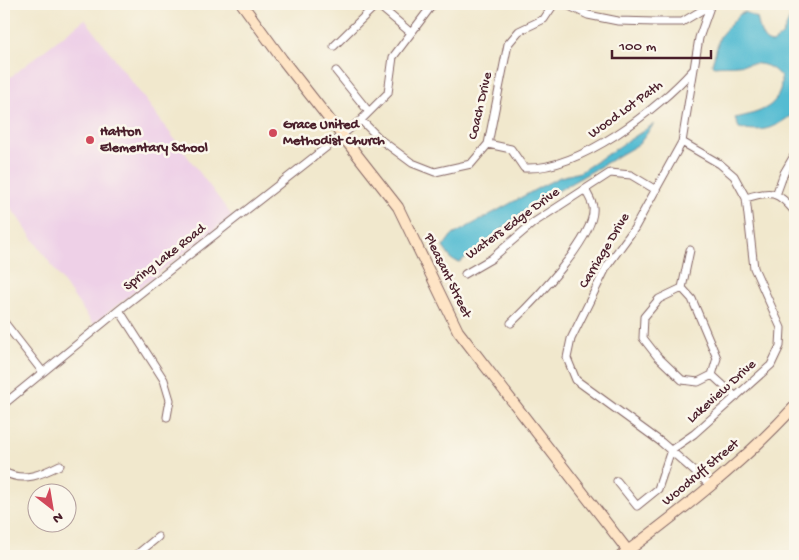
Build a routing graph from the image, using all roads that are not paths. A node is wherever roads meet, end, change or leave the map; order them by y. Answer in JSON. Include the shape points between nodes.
{"nodes":[{"id":1,"x":242,"y":4,"type":"edge"},
{"id":2,"x":377,"y":4,"type":"edge"},
{"id":3,"x":433,"y":4,"type":"edge"},
{"id":4,"x":554,"y":4,"type":"edge"},
{"id":5,"x":565,"y":4,"type":"edge"},
{"id":6,"x":710,"y":5,"type":"edge"},
{"id":7,"x":410,"y":32,"type":"junction"},
{"id":8,"x":334,"y":46,"type":"dead end"},
{"id":9,"x":694,"y":69,"type":"junction"},
{"id":10,"x":336,"y":71,"type":"dead end"},
{"id":11,"x":368,"y":112,"type":"junction"},
{"id":12,"x":362,"y":120,"type":"junction"},
{"id":13,"x":343,"y":135,"type":"junction"},
{"id":14,"x":682,"y":142,"type":"junction"},
{"id":15,"x":488,"y":144,"type":"junction"},
{"id":16,"x":795,"y":154,"type":"edge"},
{"id":17,"x":585,"y":189,"type":"junction"},
{"id":18,"x":656,"y":190,"type":"junction"},
{"id":19,"x":776,"y":195,"type":"junction"},
{"id":20,"x":746,"y":198,"type":"junction"},
{"id":21,"x":795,"y":212,"type":"edge"},
{"id":22,"x":690,"y":250,"type":"dead end"},
{"id":23,"x":465,"y":274,"type":"dead end"},
{"id":24,"x":682,"y":288,"type":"junction"},
{"id":25,"x":118,"y":310,"type":"junction"},
{"id":26,"x":4,"y":322,"type":"edge"},
{"id":27,"x":511,"y":323,"type":"dead end"},
{"id":28,"x":42,"y":371,"type":"junction"},
{"id":29,"x":712,"y":375,"type":"junction"},
{"id":30,"x":736,"y":397,"type":"junction"},
{"id":31,"x":4,"y":404,"type":"edge"},
{"id":32,"x":795,"y":406,"type":"edge"},
{"id":33,"x":167,"y":417,"type":"dead end"},
{"id":34,"x":671,"y":450,"type":"junction"},
{"id":35,"x":60,"y":465,"type":"dead end"},
{"id":36,"x":4,"y":472,"type":"edge"},
{"id":37,"x":617,"y":481,"type":"dead end"},
{"id":38,"x":710,"y":485,"type":"junction"},
{"id":39,"x":158,"y":536,"type":"dead end"},
{"id":40,"x":627,"y":555,"type":"edge"},
{"id":41,"x":135,"y":556,"type":"edge"}],
"edges":[{"from":1,"to":13,"type":"street","name":"Pleasant Street"},
{"from":2,"to":7,"type":"street"},
{"from":2,"to":8,"type":"street"},
{"from":3,"to":7,"type":"street","name":"Spring Lake Road"},
{"from":4,"to":15,"type":"street","name":"Coach Drive","via":[[544,19],[519,31],[508,44]]},
{"from":5,"to":6,"type":"street","via":[[588,15],[618,21],[655,22],[682,22]]},
{"from":6,"to":9,"type":"street","name":"Carriage Drive","via":[[698,38]]},
{"from":7,"to":11,"type":"street","name":"Spring Lake Road","via":[[393,57],[388,93]]},
{"from":9,"to":14,"type":"street","name":"Carriage Drive"},
{"from":9,"to":15,"type":"street","name":"Wood Lot Path","via":[[677,88],[590,152],[536,169],[524,168],[511,149]]},
{"from":10,"to":11,"type":"street"},
{"from":11,"to":12,"type":"street","name":"Spring Lake Road"},
{"from":12,"to":13,"type":"street","name":"Spring Lake Road"},
{"from":12,"to":15,"type":"street","name":"Coach Drive","via":[[380,140],[412,163],[435,172],[471,164]]},
{"from":13,"to":25,"type":"street","name":"Spring Lake Road"},
{"from":13,"to":40,"type":"street","name":"Pleasant Street","via":[[398,207],[458,331]]},
{"from":14,"to":18,"type":"street","name":"Carriage Drive"},
{"from":14,"to":20,"type":"street","name":"Lakeview Drive","via":[[734,176]]},
{"from":16,"to":19,"type":"street","via":[[786,167]]},
{"from":17,"to":18,"type":"street","name":"Waters Edge Drive","via":[[610,173],[631,175]]},
{"from":17,"to":23,"type":"street","name":"Waters Edge Drive","via":[[533,223],[491,259]]},
{"from":17,"to":27,"type":"street","via":[[593,207],[588,229],[542,293]]},
{"from":18,"to":34,"type":"street","name":"Carriage Drive","via":[[634,229],[607,266],[571,339],[567,358],[576,380]]},
{"from":19,"to":20,"type":"street","via":[[771,192]]},
{"from":19,"to":21,"type":"street","via":[[783,197]]},
{"from":20,"to":30,"type":"street","name":"Lakeview Drive","via":[[754,268],[781,328],[780,346],[771,365]]},
{"from":22,"to":24,"type":"street"},
{"from":24,"to":29,"type":"street","via":[[692,299],[717,358]]},
{"from":24,"to":29,"type":"street","via":[[659,299],[644,317],[643,338],[682,380],[698,382]]},
{"from":25,"to":28,"type":"street","name":"Spring Lake Road"},
{"from":25,"to":33,"type":"street","via":[[164,380],[170,400]]},
{"from":26,"to":28,"type":"street"},
{"from":28,"to":31,"type":"street","name":"Spring Lake Road"},
{"from":29,"to":30,"type":"street"},
{"from":30,"to":34,"type":"street","name":"Lakeview Drive"},
{"from":32,"to":38,"type":"street","name":"Woodruff Street"},
{"from":34,"to":37,"type":"street","via":[[658,490],[637,506]]},
{"from":34,"to":38,"type":"street","name":"Carriage Drive"},
{"from":35,"to":36,"type":"street","via":[[28,478]]},
{"from":38,"to":40,"type":"street","name":"Woodruff Street"},
{"from":39,"to":41,"type":"street"}]}
